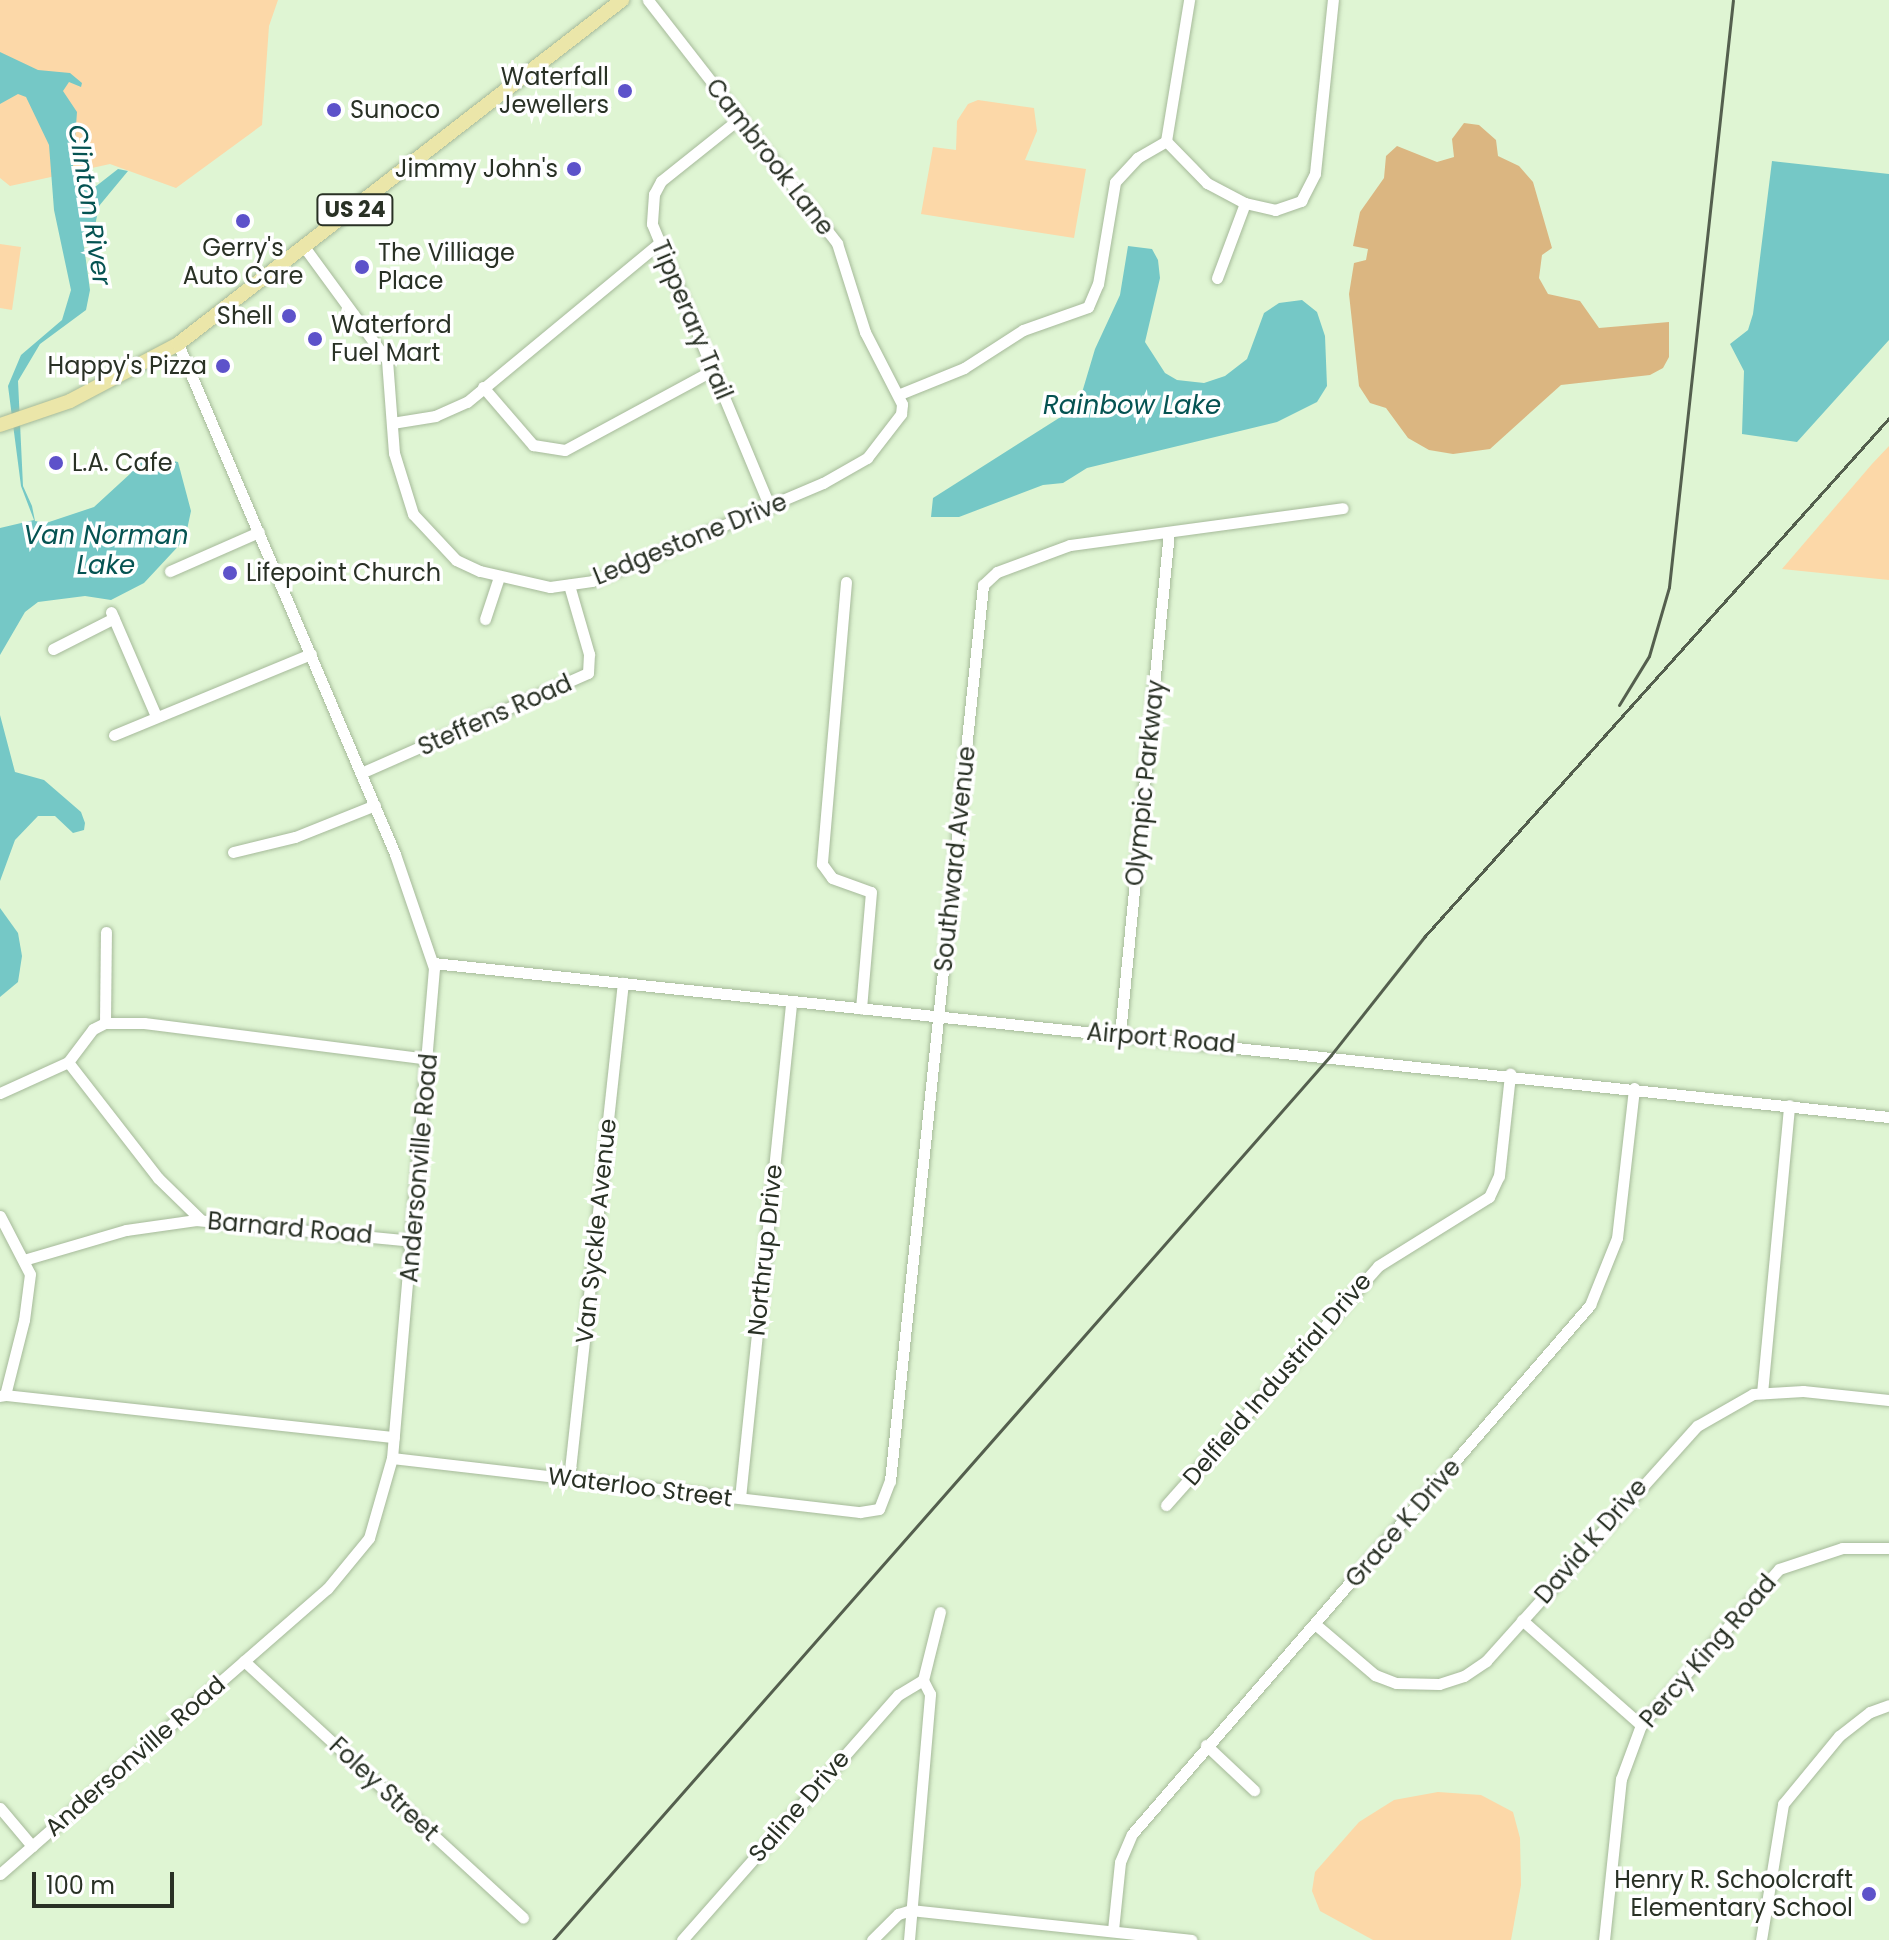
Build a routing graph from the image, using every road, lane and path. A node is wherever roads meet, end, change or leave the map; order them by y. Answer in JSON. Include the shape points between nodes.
{"nodes":[{"id":1,"x":622,"y":0,"type":"edge"},
{"id":2,"x":648,"y":0,"type":"edge"},
{"id":3,"x":1189,"y":0,"type":"edge"},
{"id":4,"x":1333,"y":0,"type":"edge"},
{"id":5,"x":740,"y":118,"type":"junction"},
{"id":6,"x":1166,"y":141,"type":"junction"},
{"id":7,"x":1245,"y":203,"type":"junction"},
{"id":8,"x":658,"y":244,"type":"junction"},
{"id":9,"x":305,"y":248,"type":"junction"},
{"id":10,"x":1217,"y":278,"type":"dead end"},
{"id":11,"x":178,"y":344,"type":"junction"},
{"id":12,"x":713,"y":370,"type":"junction"},
{"id":13,"x":483,"y":387,"type":"junction"},
{"id":14,"x":900,"y":394,"type":"junction"},
{"id":15,"x":6,"y":423,"type":"edge"},
{"id":16,"x":392,"y":423,"type":"junction"},
{"id":17,"x":770,"y":507,"type":"junction"},
{"id":18,"x":1342,"y":508,"type":"dead end"},
{"id":19,"x":259,"y":532,"type":"junction"},
{"id":20,"x":1169,"y":532,"type":"junction"},
{"id":21,"x":170,"y":571,"type":"dead end"},
{"id":22,"x":499,"y":577,"type":"junction"},
{"id":23,"x":846,"y":582,"type":"dead end"},
{"id":24,"x":569,"y":585,"type":"junction"},
{"id":25,"x":485,"y":619,"type":"dead end"},
{"id":26,"x":53,"y":649,"type":"dead end"},
{"id":27,"x":311,"y":654,"type":"junction"},
{"id":28,"x":156,"y":716,"type":"junction"},
{"id":29,"x":114,"y":735,"type":"dead end"},
{"id":30,"x":361,"y":773,"type":"junction"},
{"id":31,"x":375,"y":805,"type":"junction"},
{"id":32,"x":233,"y":852,"type":"dead end"},
{"id":33,"x":106,"y":932,"type":"dead end"},
{"id":34,"x":433,"y":963,"type":"junction"},
{"id":35,"x":623,"y":983,"type":"junction"},
{"id":36,"x":791,"y":1002,"type":"junction"},
{"id":37,"x":861,"y":1009,"type":"junction"},
{"id":38,"x":937,"y":1017,"type":"junction"},
{"id":39,"x":105,"y":1023,"type":"junction"},
{"id":40,"x":1120,"y":1034,"type":"junction"},
{"id":41,"x":430,"y":1059,"type":"junction"},
{"id":42,"x":68,"y":1062,"type":"junction"},
{"id":43,"x":1510,"y":1074,"type":"junction"},
{"id":44,"x":1634,"y":1088,"type":"junction"},
{"id":45,"x":0,"y":1093,"type":"edge"},
{"id":46,"x":1789,"y":1105,"type":"junction"},
{"id":47,"x":1889,"y":1117,"type":"edge"},
{"id":48,"x":0,"y":1216,"type":"edge"},
{"id":49,"x":201,"y":1220,"type":"junction"},
{"id":50,"x":413,"y":1241,"type":"junction"},
{"id":51,"x":27,"y":1259,"type":"junction"},
{"id":52,"x":1762,"y":1393,"type":"junction"},
{"id":53,"x":2,"y":1395,"type":"edge"},
{"id":54,"x":1889,"y":1400,"type":"edge"},
{"id":55,"x":394,"y":1437,"type":"junction"},
{"id":56,"x":392,"y":1458,"type":"junction"},
{"id":57,"x":569,"y":1479,"type":"junction"},
{"id":58,"x":740,"y":1498,"type":"junction"},
{"id":59,"x":884,"y":1503,"type":"joint"},
{"id":60,"x":1166,"y":1505,"type":"dead end"},
{"id":61,"x":1889,"y":1548,"type":"edge"},
{"id":62,"x":940,"y":1612,"type":"dead end"},
{"id":63,"x":1522,"y":1620,"type":"junction"},
{"id":64,"x":1315,"y":1624,"type":"junction"},
{"id":65,"x":244,"y":1661,"type":"junction"},
{"id":66,"x":923,"y":1680,"type":"junction"},
{"id":67,"x":1889,"y":1705,"type":"edge"},
{"id":68,"x":1641,"y":1725,"type":"junction"},
{"id":69,"x":1206,"y":1745,"type":"junction"},
{"id":70,"x":1254,"y":1790,"type":"dead end"},
{"id":71,"x":0,"y":1808,"type":"edge"},
{"id":72,"x":32,"y":1846,"type":"junction"},
{"id":73,"x":0,"y":1874,"type":"edge"},
{"id":74,"x":911,"y":1910,"type":"junction"},
{"id":75,"x":523,"y":1918,"type":"dead end"},
{"id":76,"x":1113,"y":1930,"type":"junction"},
{"id":77,"x":682,"y":1940,"type":"edge"},
{"id":78,"x":872,"y":1940,"type":"edge"},
{"id":79,"x":909,"y":1940,"type":"edge"},
{"id":80,"x":1191,"y":1940,"type":"edge"},
{"id":81,"x":1604,"y":1940,"type":"edge"},
{"id":82,"x":1761,"y":1940,"type":"edge"}],
"edges":[{"from":1,"to":9,"type":"main road","number":"US 24"},
{"from":2,"to":5,"type":"street","name":"Cambrook Lane"},
{"from":3,"to":6,"type":"street"},
{"from":4,"to":7,"type":"street","via":[[1312,185],[1288,208]]},
{"from":5,"to":8,"type":"street","name":"Tipperary Trail","via":[[657,187],[651,208]]},
{"from":5,"to":14,"type":"street","name":"Cambrook Lane","via":[[837,243],[865,332]]},
{"from":6,"to":7,"type":"street","via":[[1207,183]]},
{"from":6,"to":14,"type":"street","via":[[1137,158],[1115,182],[1098,284],[1088,307],[1023,330],[964,368]]},
{"from":7,"to":10,"type":"street"},
{"from":8,"to":12,"type":"street","name":"Tipperary Trail"},
{"from":8,"to":13,"type":"street"},
{"from":9,"to":11,"type":"main road","number":"US 24"},
{"from":9,"to":16,"type":"street","name":"Ledgestone Drive","via":[[387,360]]},
{"from":11,"to":15,"type":"main road","number":"US 24","via":[[105,384]]},
{"from":11,"to":19,"type":"street","name":"Andersonville Road"},
{"from":12,"to":13,"type":"street","via":[[565,450],[533,445]]},
{"from":12,"to":17,"type":"street","name":"Tipperary Trail"},
{"from":13,"to":16,"type":"street","via":[[455,409]]},
{"from":14,"to":17,"type":"street","name":"Ledgestone Drive","via":[[901,414],[867,458]]},
{"from":16,"to":22,"type":"street","name":"Ledgestone Drive","via":[[401,483],[413,514],[456,560]]},
{"from":17,"to":24,"type":"street","name":"Ledgestone Drive","via":[[592,581]]},
{"from":18,"to":20,"type":"street","name":"Southward Avenue"},
{"from":19,"to":21,"type":"street"},
{"from":19,"to":27,"type":"street","name":"Andersonville Road"},
{"from":20,"to":38,"type":"street","name":"Southward Avenue","via":[[1070,545],[997,572],[983,585]]},
{"from":20,"to":40,"type":"street","name":"Olympic Parkway"},
{"from":22,"to":24,"type":"street","name":"Ledgestone Drive"},
{"from":22,"to":25,"type":"street"},
{"from":23,"to":37,"type":"street","via":[[822,864],[832,878],[871,892]]},
{"from":24,"to":30,"type":"street","name":"Steffens Road","via":[[589,654],[588,673]]},
{"from":26,"to":28,"type":"street","via":[[113,615]]},
{"from":27,"to":28,"type":"street"},
{"from":27,"to":30,"type":"street","name":"Andersonville Road"},
{"from":28,"to":29,"type":"street"},
{"from":30,"to":31,"type":"street","name":"Andersonville Road"},
{"from":31,"to":32,"type":"street","via":[[295,837]]},
{"from":31,"to":34,"type":"street","name":"Andersonville Road"},
{"from":33,"to":39,"type":"street"},
{"from":34,"to":35,"type":"street","name":"Airport Road"},
{"from":34,"to":41,"type":"street","name":"Andersonville Road"},
{"from":35,"to":36,"type":"street","name":"Airport Road"},
{"from":35,"to":57,"type":"street","name":"Van Syckle Avenue"},
{"from":36,"to":37,"type":"street","name":"Airport Road"},
{"from":36,"to":58,"type":"street","name":"Northrup Drive"},
{"from":37,"to":38,"type":"street","name":"Airport Road"},
{"from":38,"to":40,"type":"street","name":"Airport Road"},
{"from":38,"to":59,"type":"street","name":"Southward Avenue"},
{"from":39,"to":41,"type":"street","via":[[144,1023]]},
{"from":39,"to":42,"type":"street","via":[[93,1029]]},
{"from":40,"to":43,"type":"street","name":"Airport Road"},
{"from":41,"to":50,"type":"street","name":"Andersonville Road"},
{"from":42,"to":45,"type":"street"},
{"from":42,"to":49,"type":"street","via":[[158,1178]]},
{"from":43,"to":44,"type":"street","name":"Airport Road"},
{"from":43,"to":60,"type":"street","name":"Delfield Industrial Drive","via":[[1499,1176],[1489,1197],[1390,1257],[1360,1283]]},
{"from":44,"to":46,"type":"street","name":"Airport Road"},
{"from":44,"to":64,"type":"street","name":"Grace K Drive","via":[[1617,1238],[1590,1305]]},
{"from":46,"to":47,"type":"street","name":"Airport Road"},
{"from":46,"to":52,"type":"street"},
{"from":48,"to":51,"type":"street"},
{"from":49,"to":50,"type":"street","name":"Barnard Road"},
{"from":49,"to":51,"type":"street","name":"Barnard Road","via":[[126,1230]]},
{"from":50,"to":55,"type":"street","name":"Andersonville Road"},
{"from":51,"to":53,"type":"street","via":[[24,1320]]},
{"from":52,"to":54,"type":"street","name":"David K Drive"},
{"from":52,"to":63,"type":"street","name":"David K Drive","via":[[1727,1407],[1678,1444]]},
{"from":53,"to":55,"type":"street"},
{"from":55,"to":56,"type":"street","name":"Andersonville Road"},
{"from":56,"to":57,"type":"street","name":"Waterloo Street"},
{"from":56,"to":65,"type":"street","name":"Andersonville Road","via":[[378,1517],[356,1558]]},
{"from":57,"to":58,"type":"street","name":"Waterloo Street"},
{"from":58,"to":59,"type":"street","name":"Waterloo Street","via":[[860,1512]]},
{"from":61,"to":68,"type":"street","name":"Percy King Road","via":[[1829,1550],[1779,1569]]},
{"from":62,"to":66,"type":"street"},
{"from":63,"to":64,"type":"street","name":"David K Drive","via":[[1486,1661],[1464,1676],[1416,1686],[1375,1675]]},
{"from":63,"to":68,"type":"street"},
{"from":64,"to":69,"type":"street","name":"Grace K Drive"},
{"from":65,"to":72,"type":"street","name":"Andersonville Road"},
{"from":65,"to":75,"type":"street","name":"Foley Street"},
{"from":66,"to":74,"type":"street","via":[[930,1694]]},
{"from":66,"to":77,"type":"street","name":"Saline Drive","via":[[898,1695]]},
{"from":67,"to":82,"type":"street","via":[[1870,1712],[1839,1736],[1783,1804]]},
{"from":68,"to":81,"type":"street","name":"Percy King Road","via":[[1621,1779]]},
{"from":69,"to":70,"type":"street"},
{"from":69,"to":76,"type":"street","name":"Grace K Drive","via":[[1125,1846]]},
{"from":71,"to":72,"type":"street"},
{"from":72,"to":73,"type":"street","name":"Andersonville Road"},
{"from":74,"to":76,"type":"street"},
{"from":74,"to":78,"type":"street","via":[[898,1914]]},
{"from":74,"to":79,"type":"street"},
{"from":76,"to":80,"type":"street"}]}
